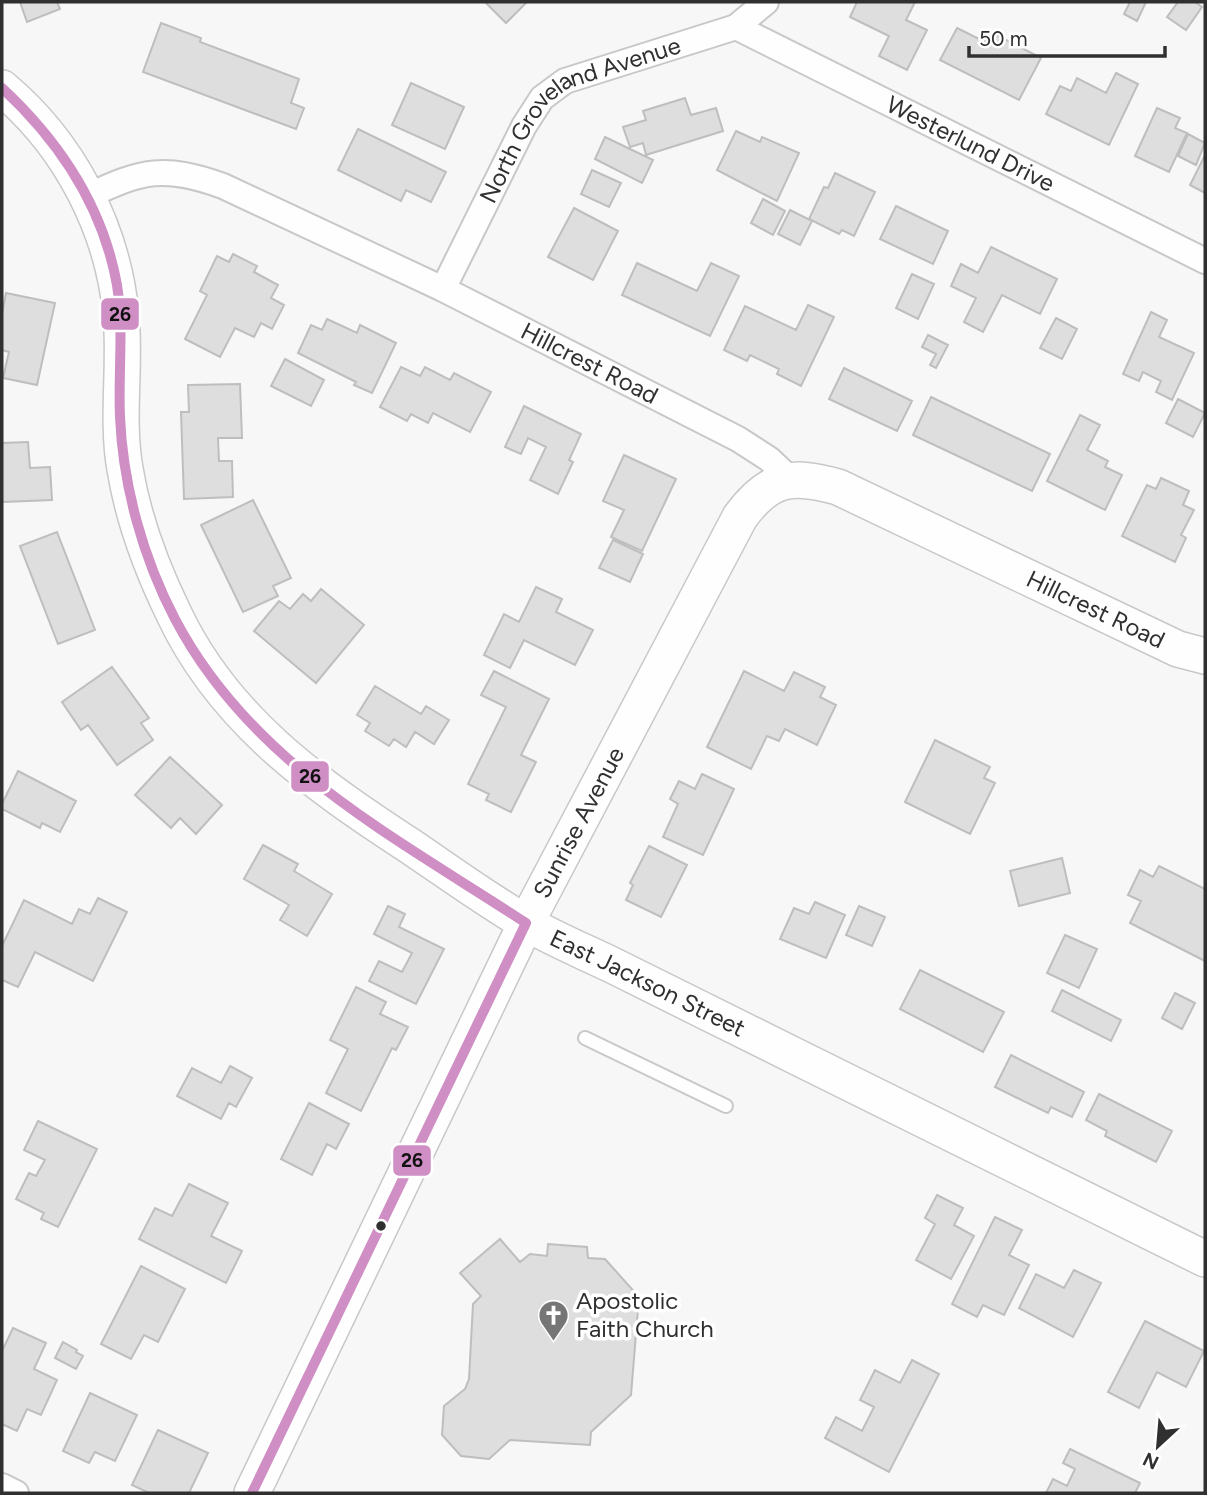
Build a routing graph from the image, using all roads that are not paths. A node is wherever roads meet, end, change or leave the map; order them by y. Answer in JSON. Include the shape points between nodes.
{"nodes":[{"id":1,"x":766,"y":2,"type":"edge"},
{"id":2,"x":736,"y":27,"type":"junction"},
{"id":3,"x":2,"y":88,"type":"edge"},
{"id":4,"x":88,"y":196,"type":"junction"},
{"id":5,"x":1205,"y":261,"type":"edge"},
{"id":6,"x":443,"y":289,"type":"junction"},
{"id":7,"x":790,"y":479,"type":"junction"},
{"id":8,"x":1196,"y":656,"type":"edge"},
{"id":9,"x":526,"y":923,"type":"junction"},
{"id":10,"x":585,"y":1038,"type":"dead end"},
{"id":11,"x":726,"y":1106,"type":"dead end"},
{"id":12,"x":1205,"y":1259,"type":"edge"},
{"id":13,"x":2,"y":1486,"type":"edge"},
{"id":14,"x":16,"y":1493,"type":"edge"},
{"id":15,"x":252,"y":1493,"type":"edge"}],
"edges":[{"from":1,"to":2,"type":"street","name":"North Groveland Avenue"},
{"from":2,"to":5,"type":"street","name":"Westerlund Drive"},
{"from":2,"to":6,"type":"street","name":"North Groveland Avenue","via":[[565,81],[542,98]]},
{"from":3,"to":4,"type":"street","via":[[43,129]]},
{"from":4,"to":6,"type":"street","name":"Hillcrest Road","via":[[125,178],[155,172],[192,175]]},
{"from":4,"to":9,"type":"street","name":"East Jackson Street","via":[[112,256],[121,316],[120,428],[125,470],[157,575],[202,664],[267,742],[359,813]]},
{"from":6,"to":7,"type":"street","name":"Hillcrest Road","via":[[738,439]]},
{"from":7,"to":8,"type":"street","name":"Hillcrest Road","via":[[819,482],[856,495]]},
{"from":7,"to":9,"type":"street","name":"Sunrise Avenue","via":[[761,493],[740,517]]},
{"from":9,"to":12,"type":"street","name":"East Jackson Street"},
{"from":9,"to":15,"type":"street","name":"Sunrise Avenue"},
{"from":10,"to":11,"type":"lane"},
{"from":13,"to":14,"type":"street"}]}
